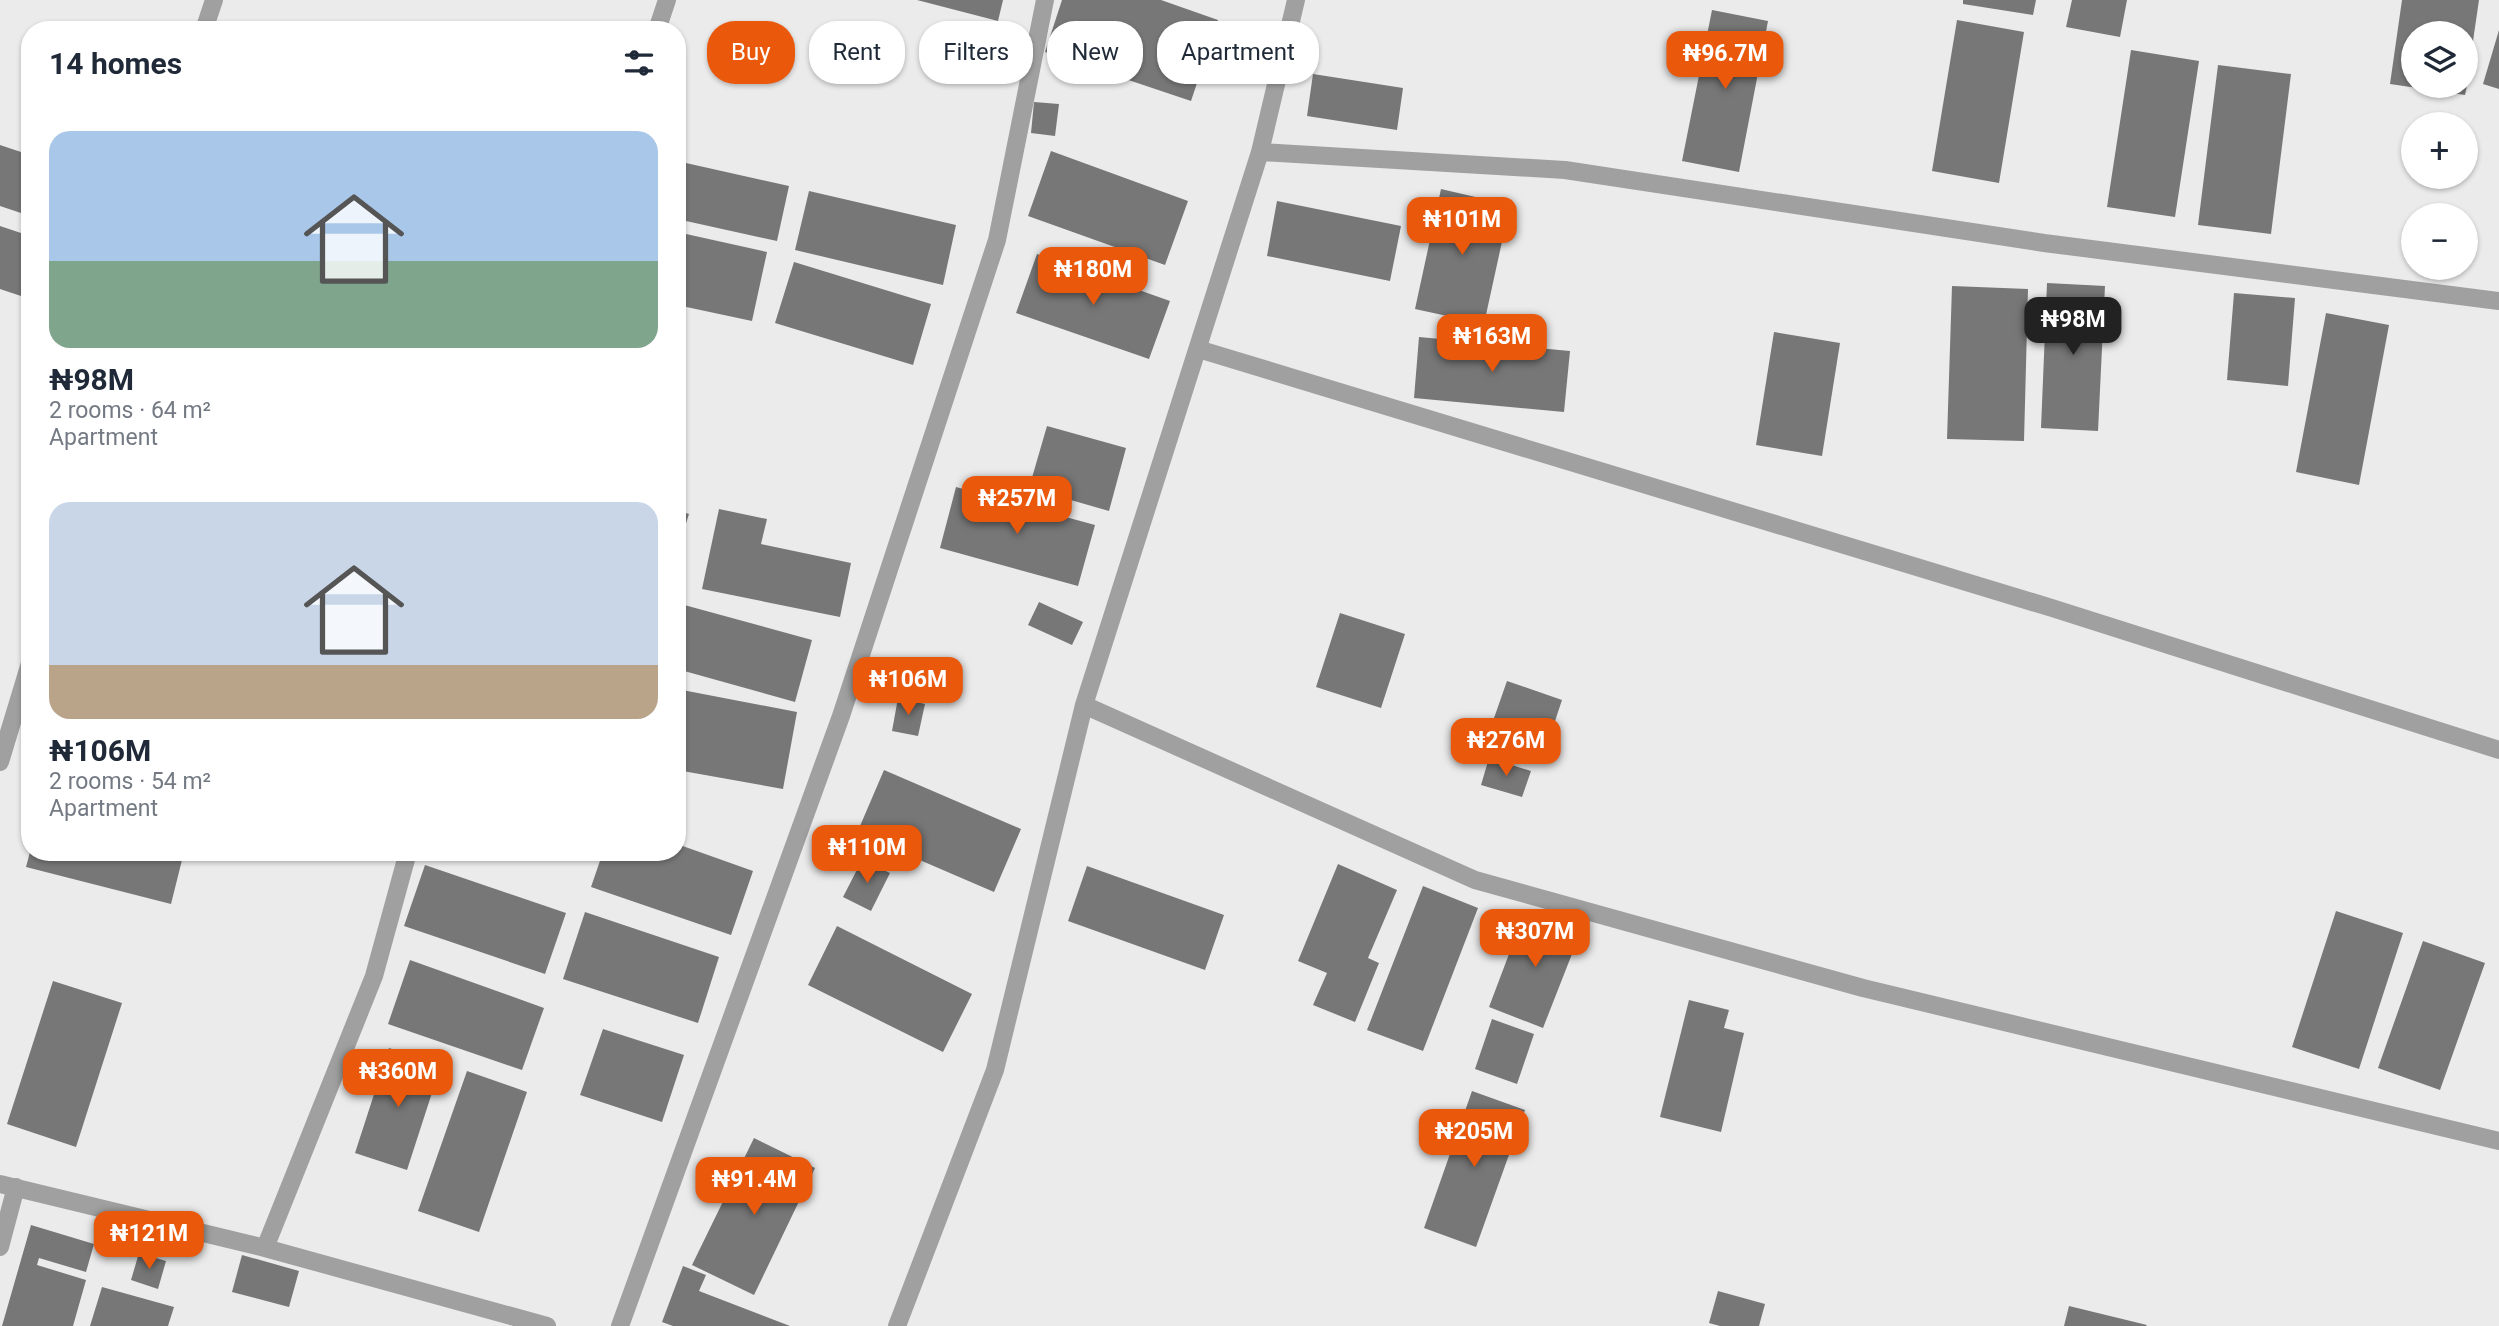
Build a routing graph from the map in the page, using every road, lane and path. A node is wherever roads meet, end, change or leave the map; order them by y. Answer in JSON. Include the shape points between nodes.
{"nodes":[{"id":1,"x":214,"y":0,"type":"edge"},
{"id":2,"x":667,"y":0,"type":"edge"},
{"id":3,"x":1045,"y":0,"type":"edge"},
{"id":4,"x":1296,"y":0,"type":"edge"},
{"id":5,"x":207,"y":21,"type":"edge"},
{"id":6,"x":660,"y":21,"type":"edge"},
{"id":7,"x":1261,"y":152,"type":"junction"},
{"id":8,"x":2499,"y":301,"type":"edge"},
{"id":9,"x":1198,"y":349,"type":"junction"},
{"id":10,"x":21,"y":693,"type":"edge"},
{"id":11,"x":1084,"y":705,"type":"junction"},
{"id":12,"x":2499,"y":751,"type":"edge"},
{"id":13,"x":0,"y":762,"type":"edge"},
{"id":14,"x":406,"y":861,"type":"edge"},
{"id":15,"x":2499,"y":1141,"type":"edge"},
{"id":16,"x":8,"y":1185,"type":"edge"},
{"id":17,"x":0,"y":1247,"type":"edge"},
{"id":18,"x":265,"y":1248,"type":"junction"},
{"id":19,"x":547,"y":1326,"type":"edge"},
{"id":20,"x":620,"y":1326,"type":"edge"},
{"id":21,"x":897,"y":1326,"type":"edge"}],
"edges":[{"from":1,"to":5,"type":"street"},
{"from":2,"to":6,"type":"street"},
{"from":3,"to":20,"type":"street","via":[[997,240],[841,716]]},
{"from":4,"to":7,"type":"street"},
{"from":7,"to":8,"type":"street","via":[[1565,170],[2044,243]]},
{"from":7,"to":9,"type":"street"},
{"from":9,"to":11,"type":"street"},
{"from":9,"to":12,"type":"street","via":[[2052,608]]},
{"from":10,"to":13,"type":"street"},
{"from":11,"to":15,"type":"street","via":[[1475,880],[1863,988]]},
{"from":11,"to":21,"type":"street","via":[[995,1070]]},
{"from":14,"to":18,"type":"street","via":[[374,976]]},
{"from":16,"to":17,"type":"street"},
{"from":16,"to":18,"type":"street"},
{"from":18,"to":19,"type":"street"}]}
